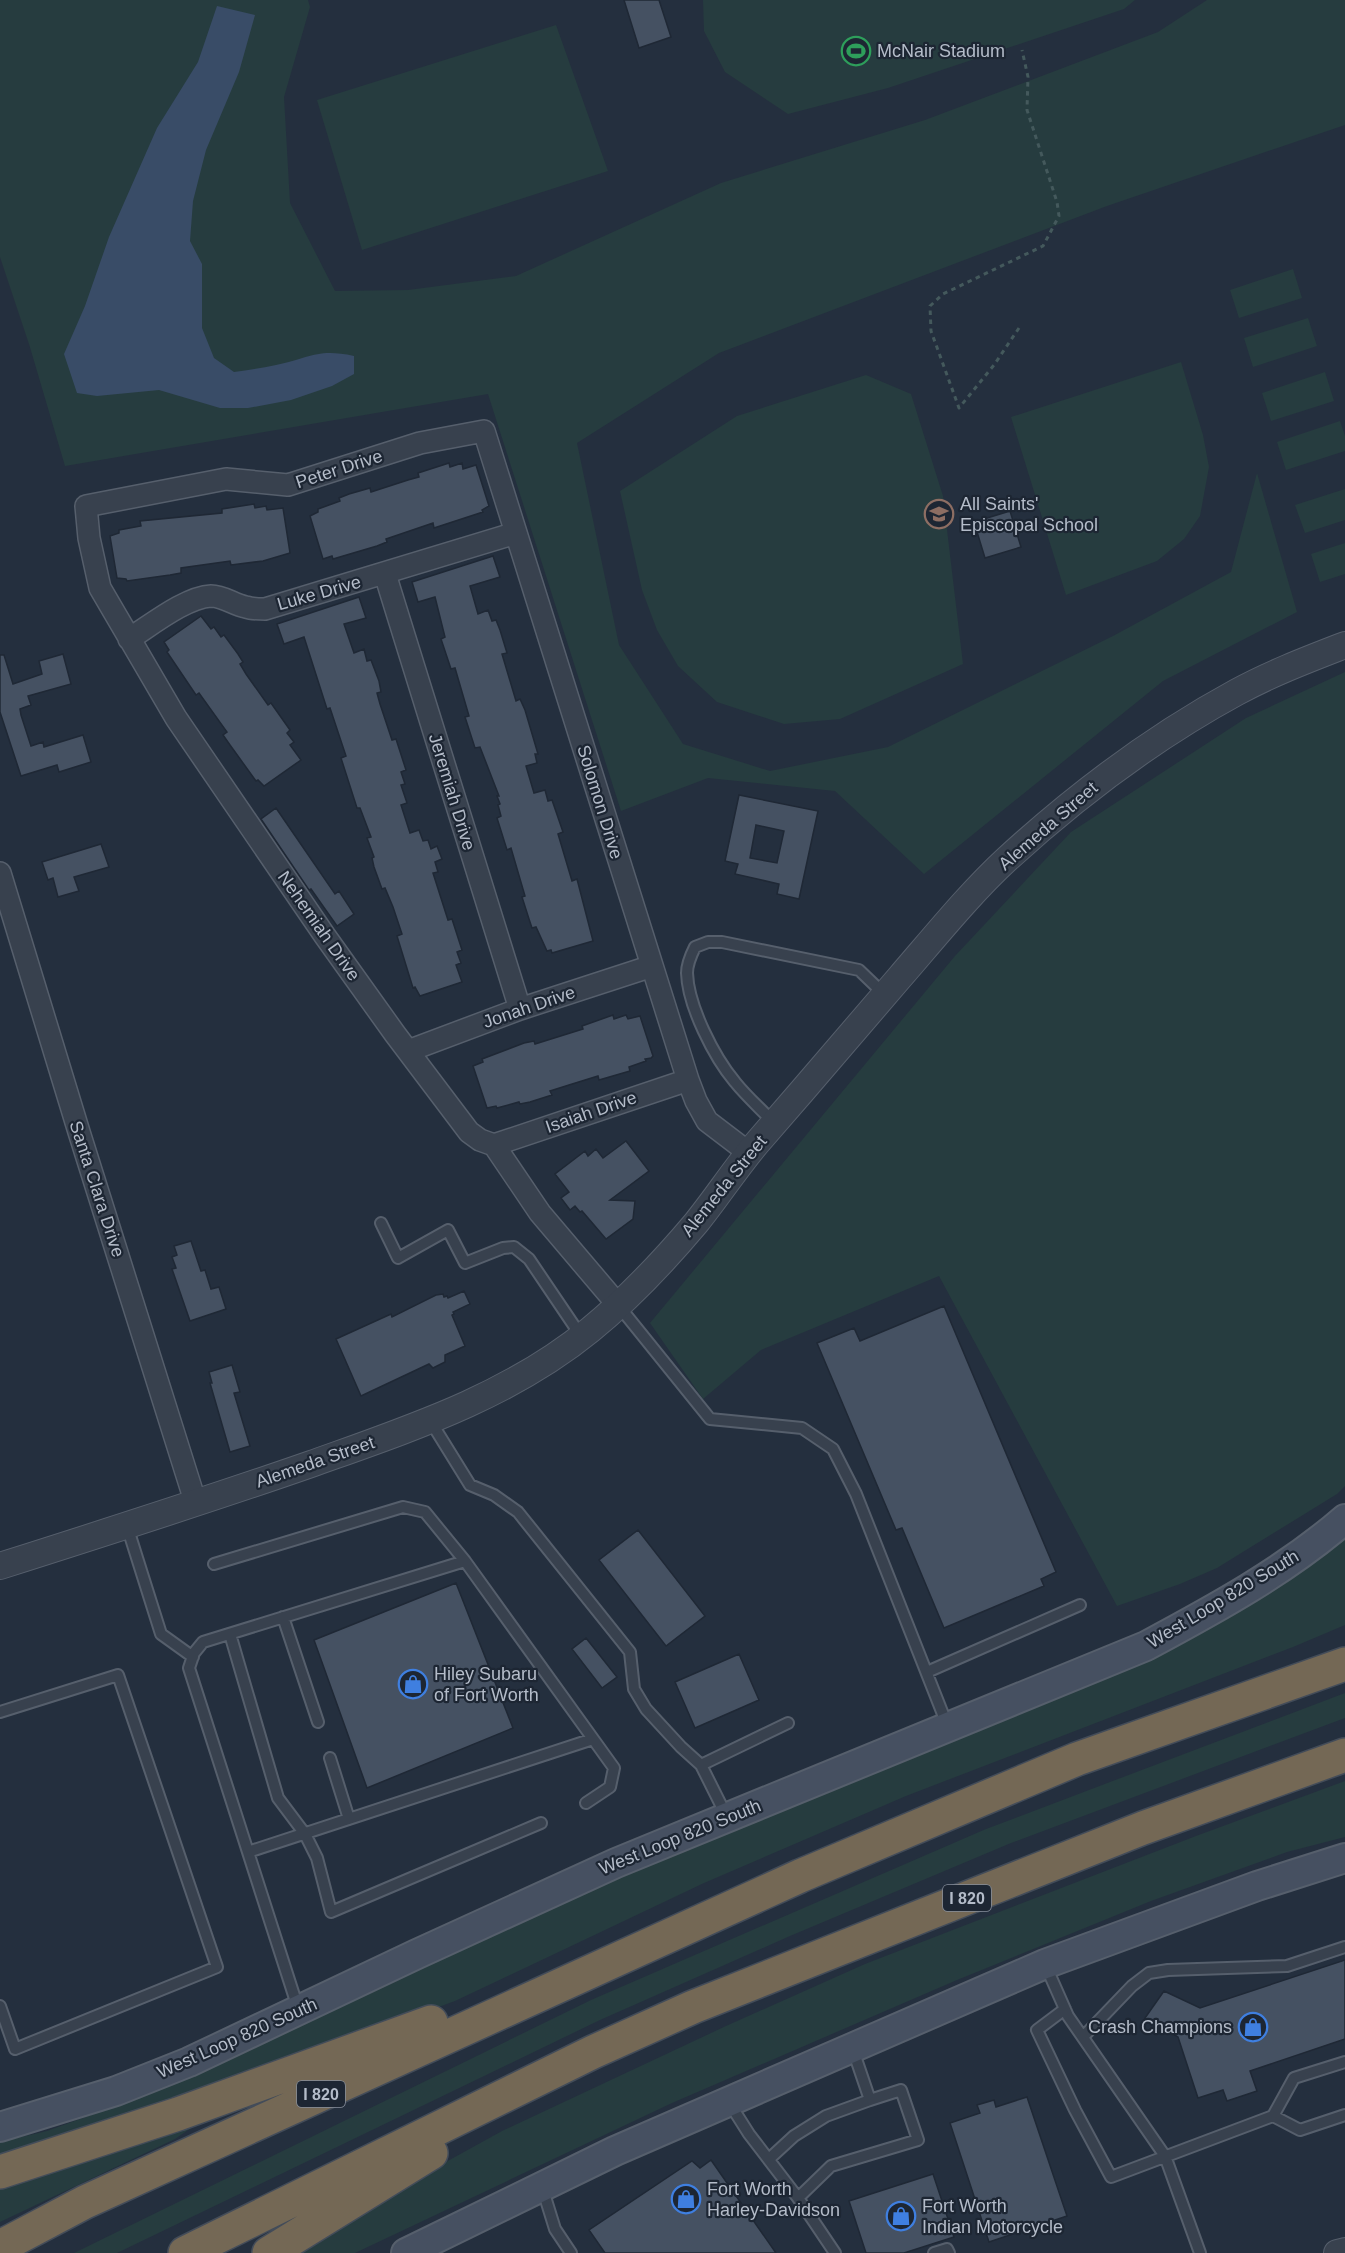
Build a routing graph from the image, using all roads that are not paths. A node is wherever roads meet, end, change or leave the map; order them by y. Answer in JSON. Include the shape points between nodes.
{"nodes":[{"id":1,"x":484,"y":431,"type":"joint"},
{"id":2,"x":86,"y":506,"type":"joint"},
{"id":3,"x":516,"y":534,"type":"junction"},
{"id":4,"x":385,"y":574,"type":"junction"},
{"id":5,"x":129,"y":639,"type":"junction"},
{"id":6,"x":1345,"y":645,"type":"edge"},
{"id":7,"x":0,"y":873,"type":"edge"},
{"id":8,"x":651,"y":966,"type":"junction"},
{"id":9,"x":885,"y":995,"type":"junction"},
{"id":10,"x":520,"y":1009,"type":"junction"},
{"id":11,"x":408,"y":1051,"type":"junction"},
{"id":12,"x":688,"y":1080,"type":"junction"},
{"id":13,"x":774,"y":1123,"type":"junction"},
{"id":14,"x":494,"y":1145,"type":"junction"},
{"id":15,"x":749,"y":1153,"type":"junction"},
{"id":16,"x":381,"y":1223,"type":"dead end"},
{"id":17,"x":618,"y":1305,"type":"junction"},
{"id":18,"x":581,"y":1336,"type":"junction"},
{"id":19,"x":431,"y":1422,"type":"junction"},
{"id":20,"x":196,"y":1504,"type":"junction"},
{"id":21,"x":1345,"y":1520,"type":"edge"},
{"id":22,"x":127,"y":1526,"type":"junction"},
{"id":23,"x":465,"y":1561,"type":"junction"},
{"id":24,"x":214,"y":1564,"type":"dead end"},
{"id":25,"x":0,"y":1566,"type":"edge"},
{"id":26,"x":1080,"y":1605,"type":"dead end"},
{"id":27,"x":283,"y":1617,"type":"junction"},
{"id":28,"x":230,"y":1634,"type":"junction"},
{"id":29,"x":193,"y":1658,"type":"junction"},
{"id":30,"x":1345,"y":1664,"type":"edge"},
{"id":31,"x":927,"y":1672,"type":"junction"},
{"id":32,"x":0,"y":1712,"type":"edge"},
{"id":33,"x":318,"y":1722,"type":"dead end"},
{"id":34,"x":788,"y":1723,"type":"dead end"},
{"id":35,"x":948,"y":1727,"type":"junction"},
{"id":36,"x":593,"y":1739,"type":"junction"},
{"id":37,"x":1345,"y":1755,"type":"edge"},
{"id":38,"x":330,"y":1758,"type":"dead end"},
{"id":39,"x":701,"y":1766,"type":"junction"},
{"id":40,"x":586,"y":1803,"type":"dead end"},
{"id":41,"x":728,"y":1818,"type":"junction"},
{"id":42,"x":349,"y":1819,"type":"junction"},
{"id":43,"x":541,"y":1823,"type":"dead end"},
{"id":44,"x":305,"y":1834,"type":"junction"},
{"id":45,"x":248,"y":1852,"type":"junction"},
{"id":46,"x":1345,"y":1858,"type":"edge"},
{"id":47,"x":645,"y":1946,"type":"junction"},
{"id":48,"x":1345,"y":1947,"type":"edge"},
{"id":49,"x":1045,"y":1964,"type":"junction"},
{"id":50,"x":0,"y":2006,"type":"edge"},
{"id":51,"x":1065,"y":2009,"type":"junction"},
{"id":52,"x":298,"y":2011,"type":"junction"},
{"id":53,"x":1083,"y":2037,"type":"junction"},
{"id":54,"x":852,"y":2047,"type":"junction"},
{"id":55,"x":593,"y":2052,"type":"junction"},
{"id":56,"x":1345,"y":2062,"type":"edge"},
{"id":57,"x":870,"y":2100,"type":"junction"},
{"id":58,"x":729,"y":2101,"type":"junction"},
{"id":59,"x":1345,"y":2115,"type":"edge"},
{"id":60,"x":1273,"y":2116,"type":"junction"},
{"id":61,"x":0,"y":2127,"type":"edge"},
{"id":62,"x":1165,"y":2156,"type":"junction"},
{"id":63,"x":769,"y":2159,"type":"junction"},
{"id":64,"x":0,"y":2172,"type":"edge"},
{"id":65,"x":542,"y":2187,"type":"junction"},
{"id":66,"x":798,"y":2198,"type":"junction"},
{"id":67,"x":0,"y":2247,"type":"edge"},
{"id":68,"x":1345,"y":2251,"type":"edge"},
{"id":69,"x":184,"y":2253,"type":"edge"},
{"id":70,"x":269,"y":2253,"type":"edge"},
{"id":71,"x":406,"y":2253,"type":"edge"},
{"id":72,"x":571,"y":2253,"type":"edge"},
{"id":73,"x":835,"y":2253,"type":"edge"},
{"id":74,"x":933,"y":2253,"type":"edge"},
{"id":75,"x":949,"y":2253,"type":"edge"},
{"id":76,"x":1200,"y":2253,"type":"edge"},
{"id":77,"x":1337,"y":2253,"type":"edge"}],
"edges":[{"from":1,"to":2,"type":"street","name":"Peter Drive","via":[[420,443],[288,485],[226,479]]},
{"from":1,"to":3,"type":"street","name":"Solomon Drive"},
{"from":2,"to":5,"type":"street","name":"Nehemiah Drive","via":[[100,588]]},
{"from":3,"to":4,"type":"street","name":"Luke Drive"},
{"from":3,"to":8,"type":"street","name":"Solomon Drive"},
{"from":4,"to":5,"type":"street","name":"Luke Drive","via":[[265,609],[245,607],[223,598],[201,598]]},
{"from":4,"to":10,"type":"street","name":"Jeremiah Drive"},
{"from":5,"to":11,"type":"street","name":"Nehemiah Drive","via":[[176,718]]},
{"from":6,"to":9,"type":"street","name":"Alemeda Street","via":[[1241,690],[1182,723],[1114,770],[1005,861]]},
{"from":7,"to":20,"type":"street","name":"Santa Clara Drive"},
{"from":8,"to":10,"type":"street","name":"Jonah Drive"},
{"from":8,"to":12,"type":"street","name":"Solomon Drive"},
{"from":9,"to":13,"type":"street","name":"Alemeda Street"},
{"from":9,"to":13,"type":"lane","via":[[859,970],[722,942],[695,947],[687,972],[690,995],[703,1026],[735,1082]]},
{"from":10,"to":11,"type":"street","name":"Jonah Drive"},
{"from":11,"to":14,"type":"street","name":"Nehemiah Drive","via":[[469,1132]]},
{"from":12,"to":14,"type":"street","name":"Isaiah Drive"},
{"from":12,"to":15,"type":"street","name":"Solomon Drive","via":[[707,1121]]},
{"from":13,"to":15,"type":"street","name":"Alemeda Street"},
{"from":14,"to":17,"type":"street","name":"Nehemiah Drive","via":[[540,1214]]},
{"from":15,"to":17,"type":"street","name":"Alemeda Street","via":[[695,1223]]},
{"from":16,"to":18,"type":"lane","via":[[398,1258],[448,1230],[465,1263],[514,1247],[529,1259]]},
{"from":17,"to":18,"type":"street","name":"Alemeda Street"},
{"from":17,"to":31,"type":"lane","via":[[710,1419],[802,1428],[833,1449],[856,1494]]},
{"from":18,"to":19,"type":"street","name":"Alemeda Street","via":[[540,1367]]},
{"from":19,"to":20,"type":"street","name":"Alemeda Street"},
{"from":19,"to":39,"type":"lane","via":[[470,1485],[494,1495],[518,1512],[630,1652],[633,1689],[646,1709]]},
{"from":20,"to":22,"type":"street","name":"Alemeda Street"},
{"from":21,"to":35,"type":"main road","name":"West Loop 820 South","via":[[1286,1565],[1146,1646]]},
{"from":22,"to":25,"type":"street","name":"Alemeda Street"},
{"from":22,"to":29,"type":"lane","via":[[161,1634]]},
{"from":23,"to":24,"type":"lane","via":[[425,1512],[403,1507]]},
{"from":23,"to":27,"type":"lane"},
{"from":23,"to":36,"type":"lane"},
{"from":26,"to":31,"type":"lane"},
{"from":27,"to":28,"type":"lane"},
{"from":27,"to":33,"type":"lane"},
{"from":28,"to":29,"type":"lane","via":[[203,1642]]},
{"from":28,"to":44,"type":"lane","via":[[278,1798]]},
{"from":29,"to":45,"type":"lane","via":[[189,1668]]},
{"from":30,"to":47,"type":"highway","number":"I 820","via":[[1077,1760]]},
{"from":31,"to":35,"type":"lane"},
{"from":32,"to":50,"type":"lane","via":[[118,1674],[217,1967],[15,2049]]},
{"from":34,"to":39,"type":"lane"},
{"from":35,"to":41,"type":"main road","name":"West Loop 820 South"},
{"from":36,"to":40,"type":"lane","via":[[614,1768],[610,1787]]},
{"from":36,"to":42,"type":"lane"},
{"from":37,"to":55,"type":"highway","number":"I 820","via":[[1121,1837],[693,2007]]},
{"from":38,"to":42,"type":"lane"},
{"from":39,"to":41,"type":"lane"},
{"from":41,"to":52,"type":"main road","name":"West Loop 820 South","via":[[616,1863]]},
{"from":42,"to":44,"type":"lane"},
{"from":43,"to":44,"type":"lane","via":[[331,1912]]},
{"from":44,"to":45,"type":"lane"},
{"from":45,"to":52,"type":"lane"},
{"from":46,"to":49,"type":"main road"},
{"from":47,"to":64,"type":"highway","via":[[178,2114]]},
{"from":47,"to":67,"type":"highway","number":"I 820","via":[[85,2202]]},
{"from":48,"to":53,"type":"lane","via":[[1287,1966],[1149,1973]]},
{"from":49,"to":51,"type":"lane"},
{"from":49,"to":54,"type":"main road"},
{"from":51,"to":53,"type":"lane"},
{"from":51,"to":62,"type":"lane","via":[[1037,2030],[1111,2177]]},
{"from":52,"to":61,"type":"main road","name":"West Loop 820 South","via":[[116,2091]]},
{"from":53,"to":62,"type":"lane"},
{"from":54,"to":57,"type":"lane"},
{"from":54,"to":58,"type":"main road"},
{"from":55,"to":69,"type":"highway","number":"I 820"},
{"from":55,"to":70,"type":"highway"},
{"from":56,"to":60,"type":"lane","via":[[1294,2078]]},
{"from":57,"to":63,"type":"lane","via":[[826,2116],[794,2136]]},
{"from":57,"to":66,"type":"lane","via":[[901,2090],[918,2140],[831,2166]]},
{"from":58,"to":63,"type":"lane"},
{"from":58,"to":65,"type":"main road"},
{"from":59,"to":60,"type":"lane","via":[[1299,2130]]},
{"from":60,"to":62,"type":"lane"},
{"from":62,"to":76,"type":"lane"},
{"from":63,"to":66,"type":"lane"},
{"from":65,"to":71,"type":"main road"},
{"from":65,"to":72,"type":"lane","via":[[555,2229]]},
{"from":66,"to":73,"type":"lane"},
{"from":68,"to":77,"type":"street"},
{"from":74,"to":75,"type":"lane","via":[[947,2248]]}]}
